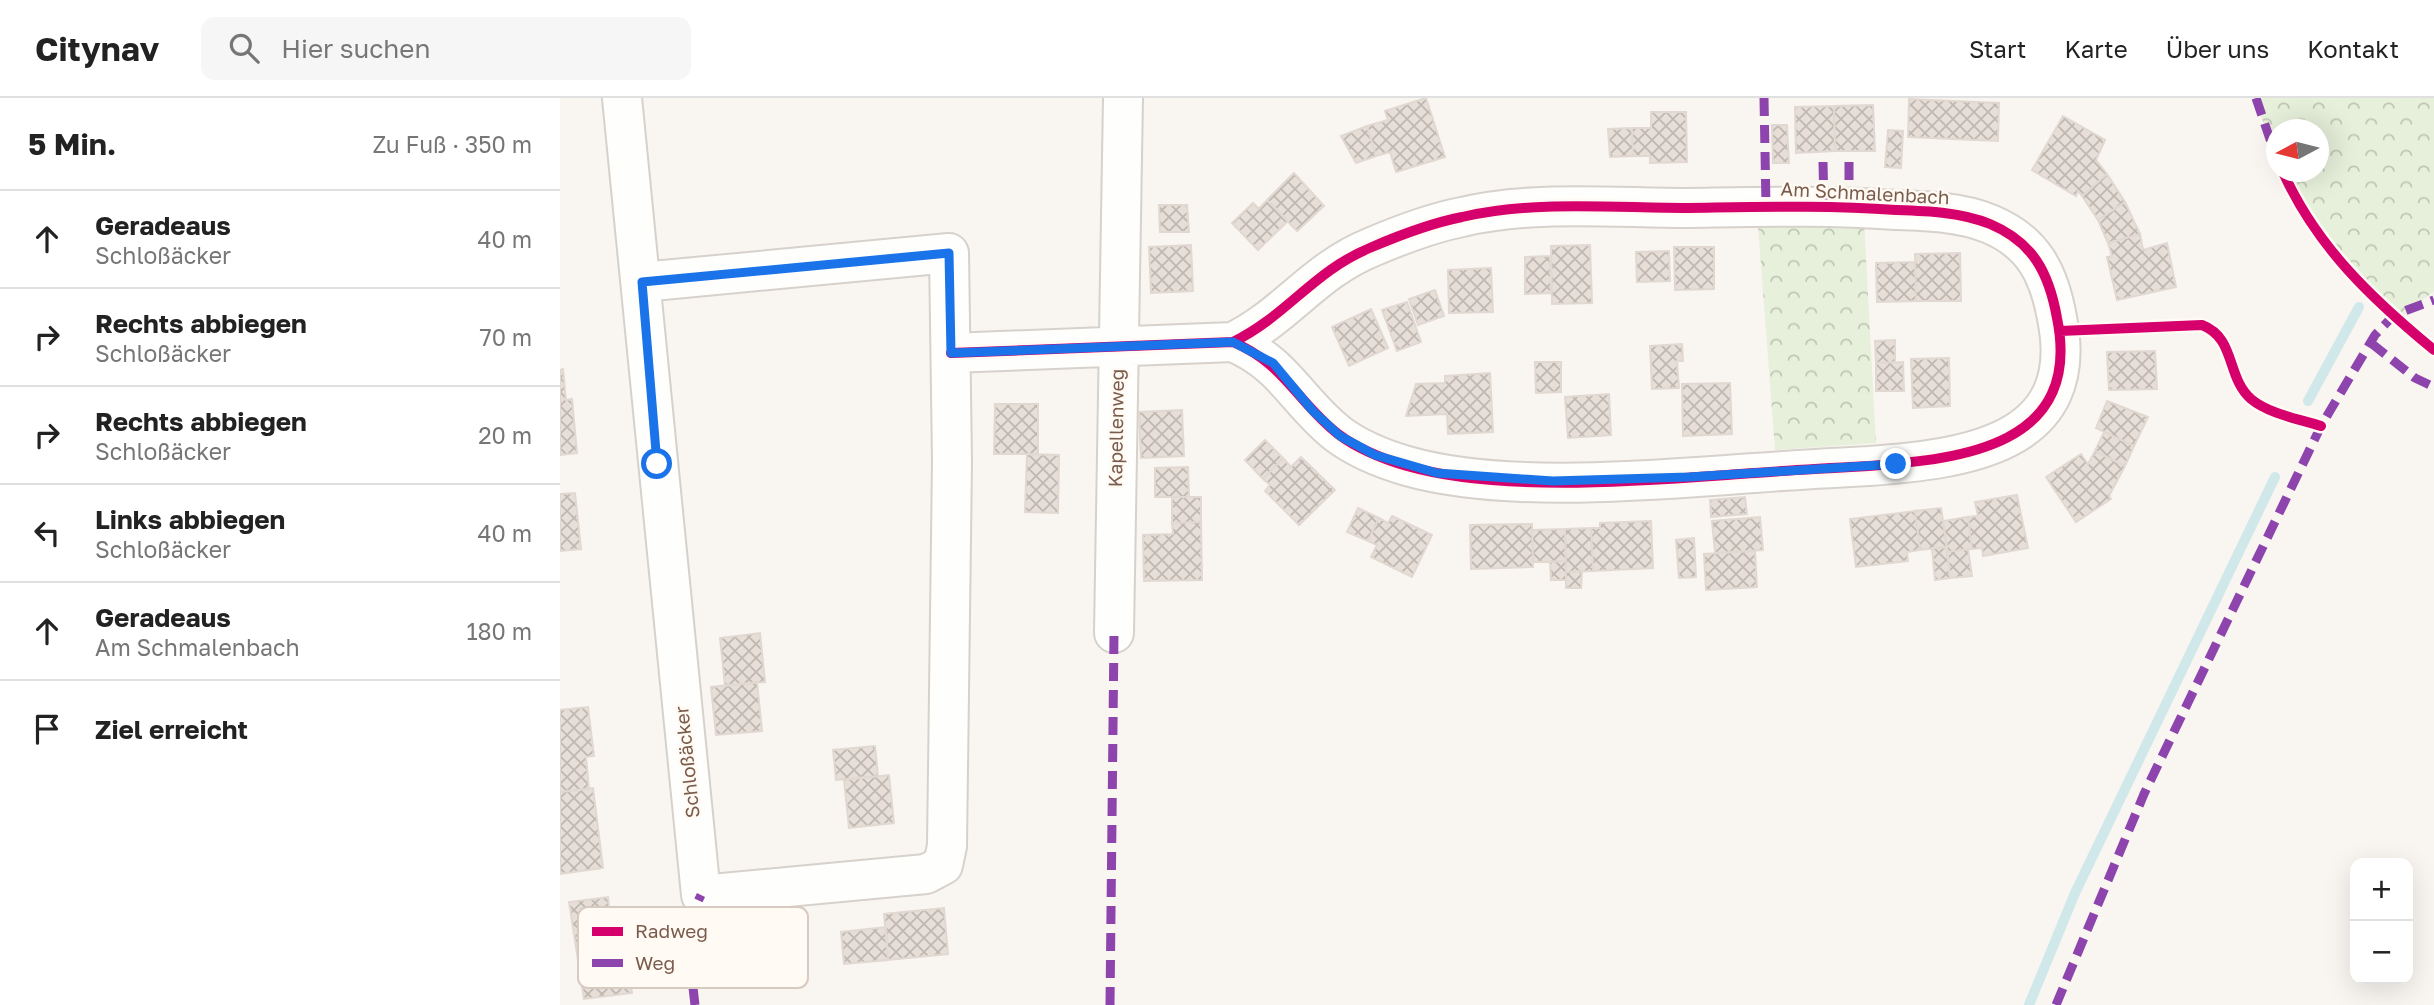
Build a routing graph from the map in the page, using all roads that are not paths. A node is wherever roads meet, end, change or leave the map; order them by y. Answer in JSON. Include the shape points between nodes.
{"nodes":[{"id":1,"x":622,"y":98,"type":"edge"},
{"id":2,"x":1123,"y":98,"type":"edge"},
{"id":3,"x":642,"y":282,"type":"junction"},
{"id":4,"x":1233,"y":342,"type":"junction"},
{"id":5,"x":1117,"y":346,"type":"junction"},
{"id":6,"x":951,"y":353,"type":"junction"},
{"id":7,"x":1114,"y":633,"type":"dead end"}],
"edges":[{"from":1,"to":3,"type":"street"},
{"from":2,"to":5,"type":"street","name":"Kapellenweg"},
{"from":3,"to":6,"type":"street","name":"Schloßäcker","via":[[949,253]]},
{"from":3,"to":6,"type":"street","name":"Schloßäcker","via":[[701,895],[926,874],[943,865],[947,846]]},
{"from":4,"to":4,"type":"street","name":"Am Schmalenbach","via":[[1273,363],[1340,436],[1375,455],[1437,473],[1553,481],[1896,464],[1945,460],[1987,449],[2017,434],[2037,415],[2054,381],[2060,343],[2044,268],[2011,234],[1960,215],[1824,206],[1530,208],[1461,217],[1333,265],[1259,330]]},
{"from":4,"to":5,"type":"street","name":"Am Schmalenbach"},
{"from":5,"to":6,"type":"street"},
{"from":5,"to":7,"type":"street","name":"Kapellenweg"}]}
